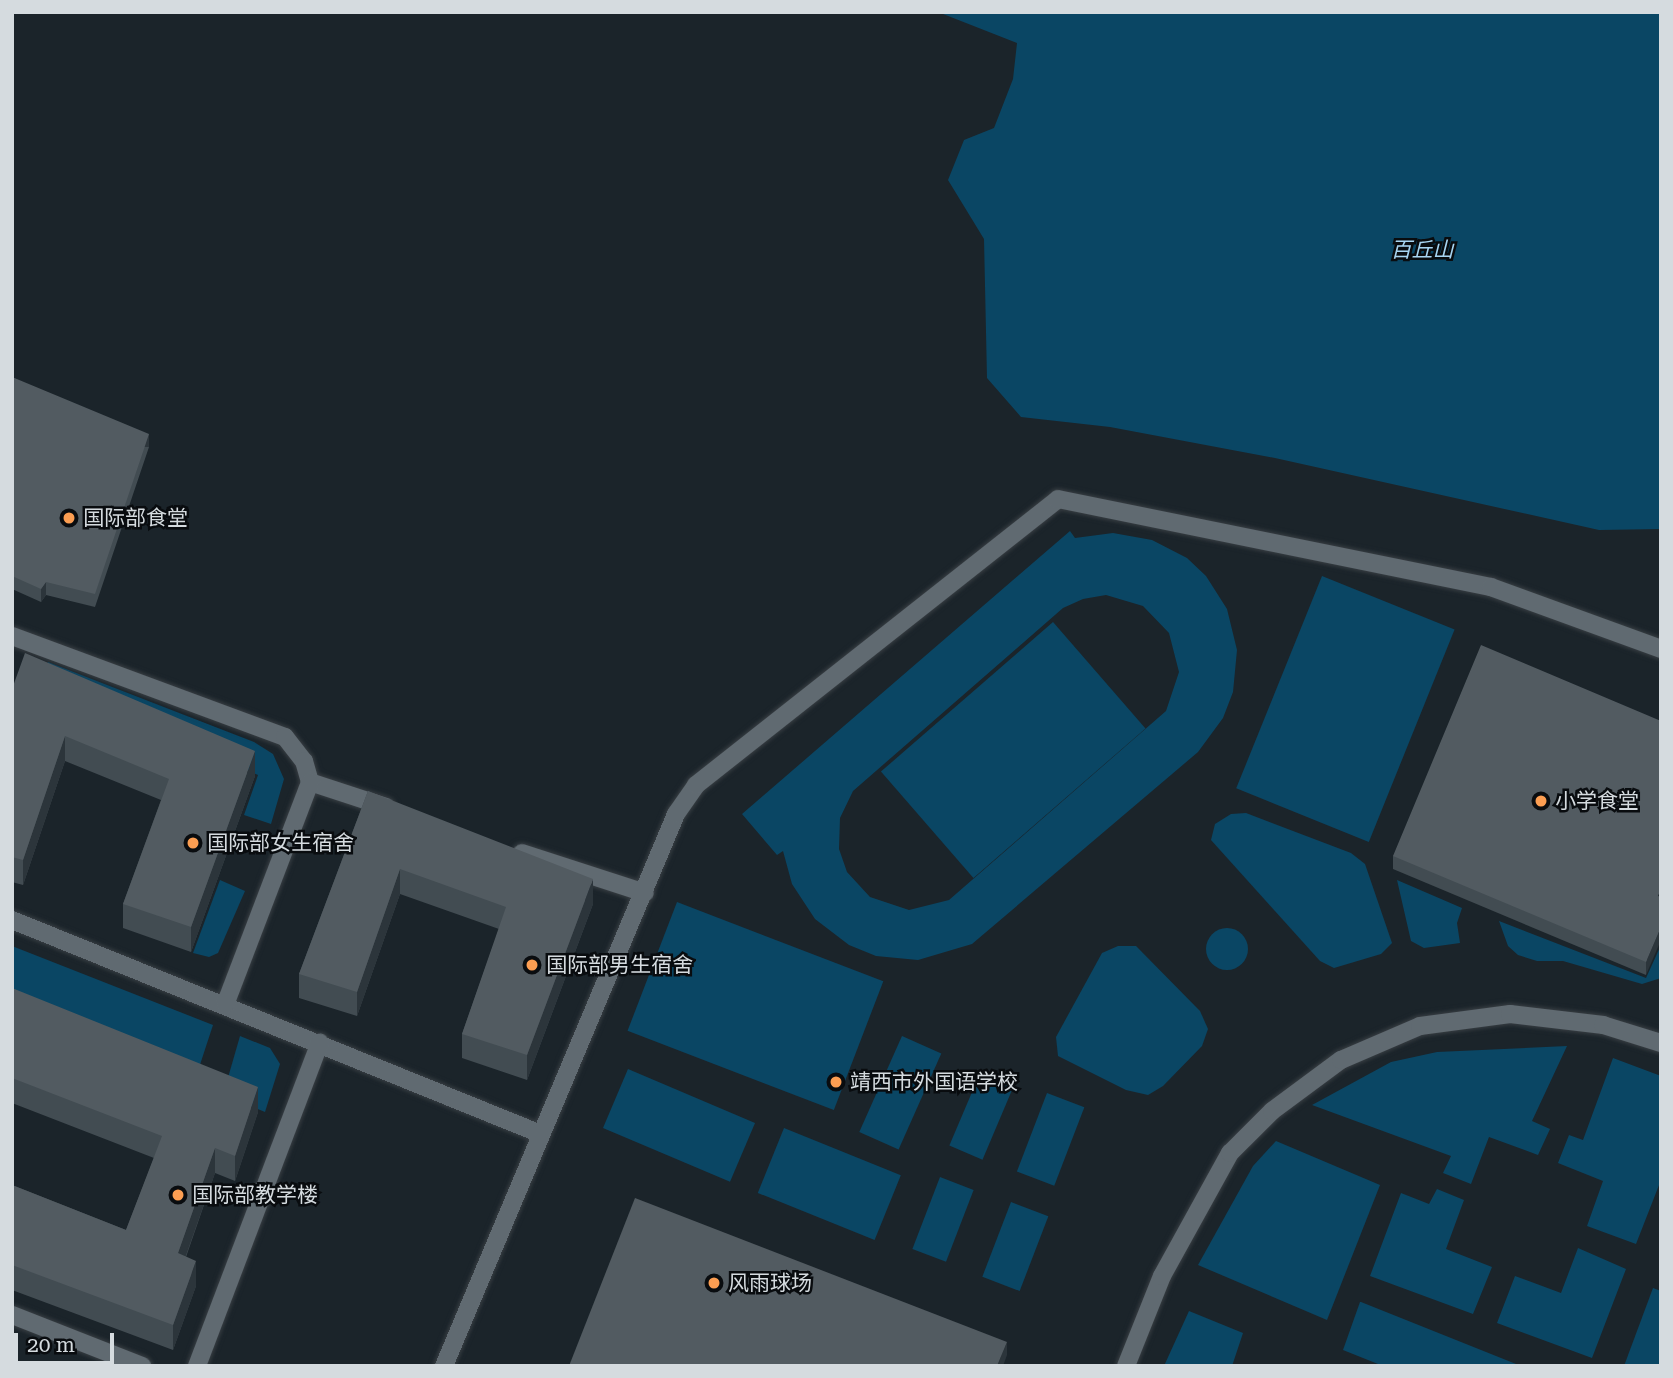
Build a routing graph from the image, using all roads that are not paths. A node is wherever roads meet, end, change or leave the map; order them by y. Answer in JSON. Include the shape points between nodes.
{"nodes":[{"id":1,"x":12,"y":636,"type":"edge"},
{"id":2,"x":1661,"y":649,"type":"edge"},
{"id":3,"x":310,"y":782,"type":"junction"},
{"id":4,"x":400,"y":812,"type":"edge"},
{"id":5,"x":503,"y":846,"type":"edge"},
{"id":6,"x":645,"y":894,"type":"junction"},
{"id":7,"x":12,"y":920,"type":"edge"},
{"id":8,"x":225,"y":1005,"type":"junction"},
{"id":9,"x":320,"y":1043,"type":"junction"},
{"id":10,"x":1661,"y":1043,"type":"edge"},
{"id":11,"x":541,"y":1134,"type":"junction"},
{"id":12,"x":12,"y":1315,"type":"edge"},
{"id":13,"x":142,"y":1366,"type":"edge"},
{"id":14,"x":197,"y":1366,"type":"edge"},
{"id":15,"x":444,"y":1366,"type":"edge"},
{"id":16,"x":1126,"y":1366,"type":"edge"}],
"edges":[{"from":1,"to":3,"type":"lane","via":[[285,737],[304,761]]},
{"from":2,"to":6,"type":"lane","via":[[1490,587],[1058,499],[696,785],[676,814]]},
{"from":3,"to":4,"type":"lane"},
{"from":3,"to":8,"type":"lane"},
{"from":5,"to":6,"type":"lane"},
{"from":6,"to":11,"type":"lane"},
{"from":7,"to":8,"type":"lane"},
{"from":8,"to":9,"type":"lane"},
{"from":9,"to":11,"type":"lane"},
{"from":9,"to":14,"type":"lane"},
{"from":10,"to":16,"type":"lane","via":[[1602,1026],[1510,1014],[1420,1026],[1341,1060],[1272,1111],[1230,1153],[1161,1276]]},
{"from":11,"to":15,"type":"lane"},
{"from":12,"to":13,"type":"lane"}]}
